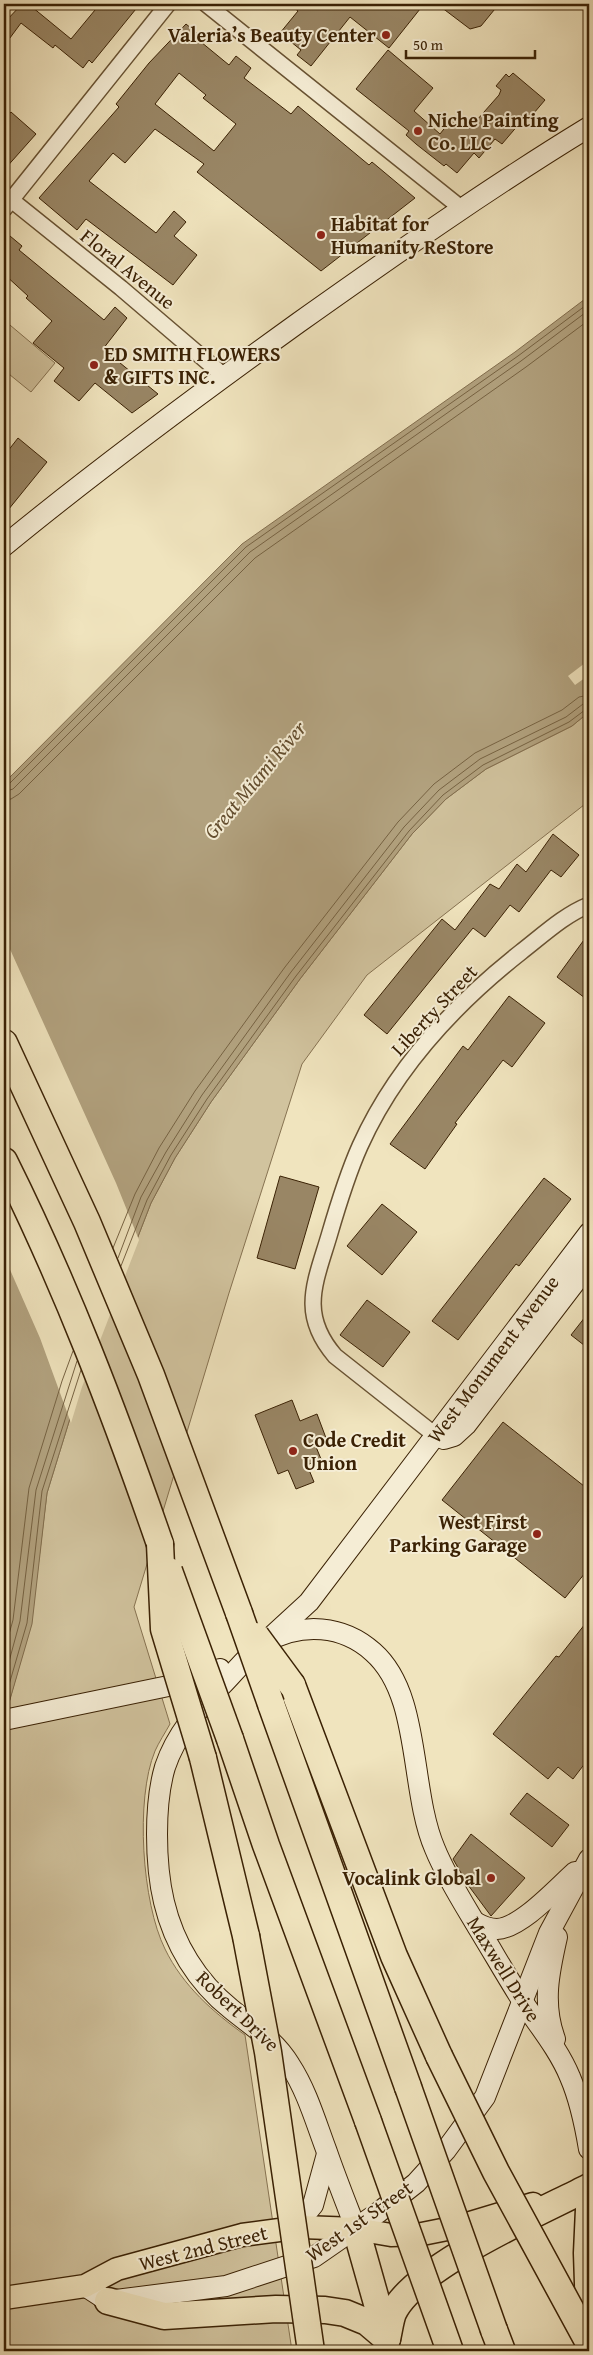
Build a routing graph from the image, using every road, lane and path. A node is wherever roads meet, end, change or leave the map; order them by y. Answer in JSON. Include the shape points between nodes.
{"nodes":[{"id":1,"x":168,"y":4,"type":"edge"},
{"id":2,"x":206,"y":4,"type":"edge"},
{"id":3,"x":589,"y":127,"type":"edge"},
{"id":4,"x":6,"y":201,"type":"edge"},
{"id":5,"x":461,"y":208,"type":"junction"},
{"id":6,"x":224,"y":376,"type":"junction"},
{"id":7,"x":4,"y":546,"type":"edge"},
{"id":8,"x":589,"y":904,"type":"edge"},
{"id":9,"x":4,"y":1043,"type":"edge"},
{"id":10,"x":4,"y":1161,"type":"edge"},
{"id":11,"x":589,"y":1233,"type":"edge"},
{"id":12,"x":589,"y":1264,"type":"edge"},
{"id":13,"x":435,"y":1435,"type":"junction"},
{"id":14,"x":160,"y":1544,"type":"junction"},
{"id":15,"x":239,"y":1613,"type":"junction"},
{"id":16,"x":264,"y":1642,"type":"junction"},
{"id":17,"x":4,"y":1720,"type":"edge"},
{"id":18,"x":589,"y":1859,"type":"edge"},
{"id":19,"x":571,"y":1890,"type":"junction"},
{"id":20,"x":474,"y":1922,"type":"junction"},
{"id":21,"x":522,"y":2000,"type":"junction"},
{"id":22,"x":563,"y":2060,"type":"junction"},
{"id":23,"x":589,"y":2149,"type":"edge"},
{"id":24,"x":327,"y":2154,"type":"junction"},
{"id":25,"x":589,"y":2187,"type":"edge"},
{"id":26,"x":589,"y":2209,"type":"edge"},
{"id":27,"x":281,"y":2229,"type":"junction"},
{"id":28,"x":356,"y":2229,"type":"junction"},
{"id":29,"x":85,"y":2286,"type":"junction"},
{"id":30,"x":4,"y":2298,"type":"edge"},
{"id":31,"x":108,"y":2301,"type":"junction"},
{"id":32,"x":589,"y":2313,"type":"edge"},
{"id":33,"x":498,"y":2341,"type":"edge"},
{"id":34,"x":589,"y":2343,"type":"edge"},
{"id":35,"x":389,"y":2345,"type":"edge"},
{"id":36,"x":311,"y":2351,"type":"edge"},
{"id":37,"x":450,"y":2351,"type":"edge"}],
"edges":[{"from":1,"to":4,"type":"street"},
{"from":2,"to":5,"type":"street"},
{"from":3,"to":5,"type":"main road"},
{"from":4,"to":6,"type":"street","name":"Floral Avenue","via":[[128,294]]},
{"from":5,"to":6,"type":"main road"},
{"from":6,"to":7,"type":"main road"},
{"from":8,"to":13,"type":"street","name":"Liberty Street","via":[[562,920],[498,970],[424,1044],[401,1074],[364,1138],[342,1190],[312,1292],[314,1322],[322,1342],[334,1356]]},
{"from":9,"to":15,"type":"highway","via":[[87,1222],[151,1375]]},
{"from":10,"to":14,"type":"highway","via":[[86,1341]]},
{"from":11,"to":13,"type":"main road","name":"West Monument Avenue"},
{"from":12,"to":13,"type":"main road","via":[[466,1426],[444,1440]]},
{"from":13,"to":16,"type":"main road","name":"West Monument Avenue","via":[[309,1602]]},
{"from":14,"to":36,"type":"highway","bridge":true,"via":[[164,1629],[202,1758],[246,1936],[268,2052]]},
{"from":14,"to":37,"type":"highway","bridge":true},
{"from":15,"to":33,"type":"highway","bridge":true},
{"from":15,"to":34,"type":"highway","bridge":true,"via":[[292,1685],[394,1956],[439,2056],[496,2172]]},
{"from":16,"to":17,"type":"main road","name":"West Monument Avenue","via":[[214,1672],[178,1684]]},
{"from":16,"to":20,"type":"main road","name":"Maxwell Drive","via":[[307,1628],[326,1628],[342,1632],[363,1644],[390,1671],[405,1702],[425,1824],[436,1852]]},
{"from":16,"to":24,"type":"main road","name":"Robert Drive","via":[[181,1732],[166,1765],[157,1819],[162,1898],[172,1932],[187,1960],[228,2007],[271,2040],[290,2064]]},
{"from":18,"to":19,"type":"main road","name":"West 1st Street"},
{"from":18,"to":20,"type":"main road","via":[[542,1902],[508,1927],[486,1928]]},
{"from":19,"to":21,"type":"main road","name":"West 1st Street","via":[[549,1933]]},
{"from":19,"to":22,"type":"main road","via":[[546,1989],[548,2013]]},
{"from":20,"to":21,"type":"main road","name":"Maxwell Drive"},
{"from":21,"to":22,"type":"main road","name":"Maxwell Drive"},
{"from":21,"to":28,"type":"main road","name":"West 1st Street","via":[[485,2097],[446,2150],[416,2182]]},
{"from":22,"to":23,"type":"main road","name":"Maxwell Drive","via":[[579,2102]]},
{"from":24,"to":27,"type":"main road","via":[[313,2205]]},
{"from":24,"to":28,"type":"main road","name":"Robert Drive"},
{"from":25,"to":28,"type":"main road","name":"West 2nd Street","via":[[457,2227],[422,2234],[391,2235]]},
{"from":25,"to":35,"type":"highway","via":[[452,2258],[408,2293],[393,2314]]},
{"from":26,"to":32,"type":"highway"},
{"from":27,"to":28,"type":"main road","name":"West 2nd Street"},
{"from":27,"to":29,"type":"main road","name":"West 2nd Street","via":[[207,2243],[117,2269]]},
{"from":28,"to":31,"type":"main road","name":"West 1st Street","via":[[314,2257],[226,2286]]},
{"from":28,"to":35,"type":"highway"},
{"from":29,"to":30,"type":"main road"},
{"from":29,"to":31,"type":"main road"},
{"from":31,"to":35,"type":"highway","via":[[164,2316],[276,2309],[345,2313],[367,2322]]}]}
